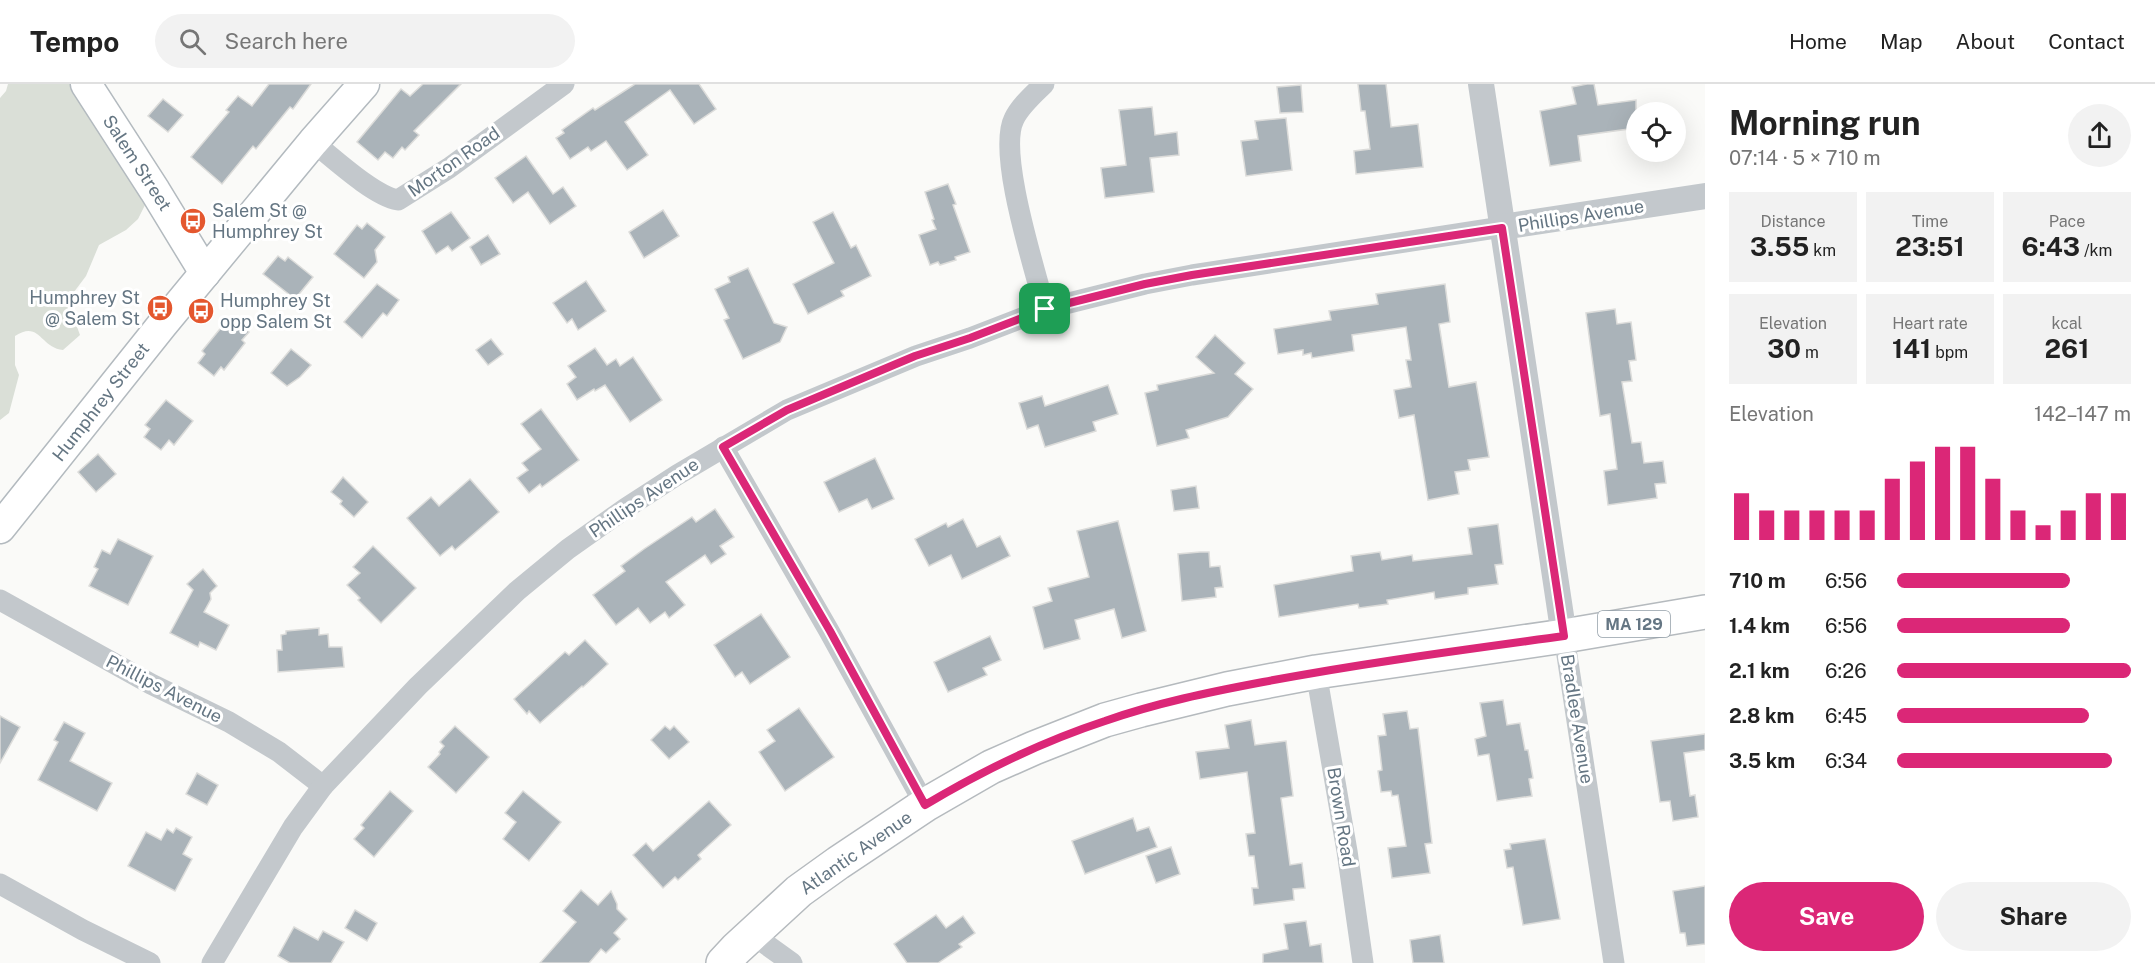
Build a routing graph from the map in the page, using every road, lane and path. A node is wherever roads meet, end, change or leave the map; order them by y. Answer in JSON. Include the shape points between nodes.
{"nodes":[{"id":1,"x":86,"y":84,"type":"edge"},
{"id":2,"x":364,"y":84,"type":"edge"},
{"id":3,"x":564,"y":84,"type":"edge"},
{"id":4,"x":1044,"y":84,"type":"edge"},
{"id":5,"x":1481,"y":84,"type":"edge"},
{"id":6,"x":313,"y":142,"type":"junction"},
{"id":7,"x":1705,"y":196,"type":"edge"},
{"id":8,"x":1502,"y":228,"type":"junction"},
{"id":9,"x":205,"y":273,"type":"junction"},
{"id":10,"x":1045,"y":309,"type":"junction"},
{"id":11,"x":723,"y":447,"type":"junction"},
{"id":12,"x":0,"y":528,"type":"edge"},
{"id":13,"x":0,"y":600,"type":"edge"},
{"id":14,"x":1705,"y":612,"type":"edge"},
{"id":15,"x":1564,"y":636,"type":"junction"},
{"id":16,"x":1316,"y":672,"type":"junction"},
{"id":17,"x":323,"y":786,"type":"junction"},
{"id":18,"x":925,"y":805,"type":"junction"},
{"id":19,"x":0,"y":884,"type":"edge"},
{"id":20,"x":753,"y":935,"type":"junction"},
{"id":21,"x":150,"y":963,"type":"edge"},
{"id":22,"x":212,"y":963,"type":"edge"},
{"id":23,"x":723,"y":963,"type":"edge"},
{"id":24,"x":792,"y":963,"type":"edge"},
{"id":25,"x":1363,"y":963,"type":"edge"},
{"id":26,"x":1614,"y":963,"type":"edge"}],
"edges":[{"from":1,"to":9,"type":"main road","name":"Salem Street"},
{"from":2,"to":6,"type":"main road","name":"Humphrey Street"},
{"from":3,"to":6,"type":"street","name":"Morton Road","via":[[398,200],[388,199],[370,187]]},
{"from":4,"to":10,"type":"street","via":[[1013,119],[1009,146],[1011,171]]},
{"from":5,"to":8,"type":"street","name":"Bradlee Avenue"},
{"from":6,"to":9,"type":"main road","name":"Humphrey Street"},
{"from":7,"to":8,"type":"street","name":"Phillips Avenue"},
{"from":8,"to":10,"type":"street","name":"Phillips Avenue","via":[[1202,273]]},
{"from":8,"to":15,"type":"street","name":"Bradlee Avenue"},
{"from":9,"to":12,"type":"main road","name":"Humphrey Street"},
{"from":10,"to":11,"type":"street","name":"Phillips Avenue","via":[[915,356],[797,406]]},
{"from":11,"to":17,"type":"street","name":"Phillips Avenue","via":[[626,508],[517,591]]},
{"from":11,"to":18,"type":"street"},
{"from":13,"to":17,"type":"street","name":"Phillips Avenue","via":[[151,684],[229,722],[279,752]]},
{"from":14,"to":15,"type":"main road","name":"Atlantic Avenue","number":"MA 129"},
{"from":15,"to":16,"type":"main road","name":"Atlantic Avenue","number":"MA 129"},
{"from":15,"to":26,"type":"street","name":"Bradlee Avenue"},
{"from":16,"to":18,"type":"main road","name":"Atlantic Avenue","number":"MA 129","via":[[1227,689],[1105,720],[991,767]]},
{"from":16,"to":25,"type":"street","name":"Brown Road"},
{"from":17,"to":22,"type":"street","name":"Phillips Avenue","via":[[293,827]]},
{"from":18,"to":20,"type":"main road","name":"Atlantic Avenue","number":"MA 129","via":[[799,891]]},
{"from":19,"to":21,"type":"street"},
{"from":20,"to":23,"type":"main road","name":"Atlantic Avenue","number":"MA 129"},
{"from":20,"to":24,"type":"street"}]}
